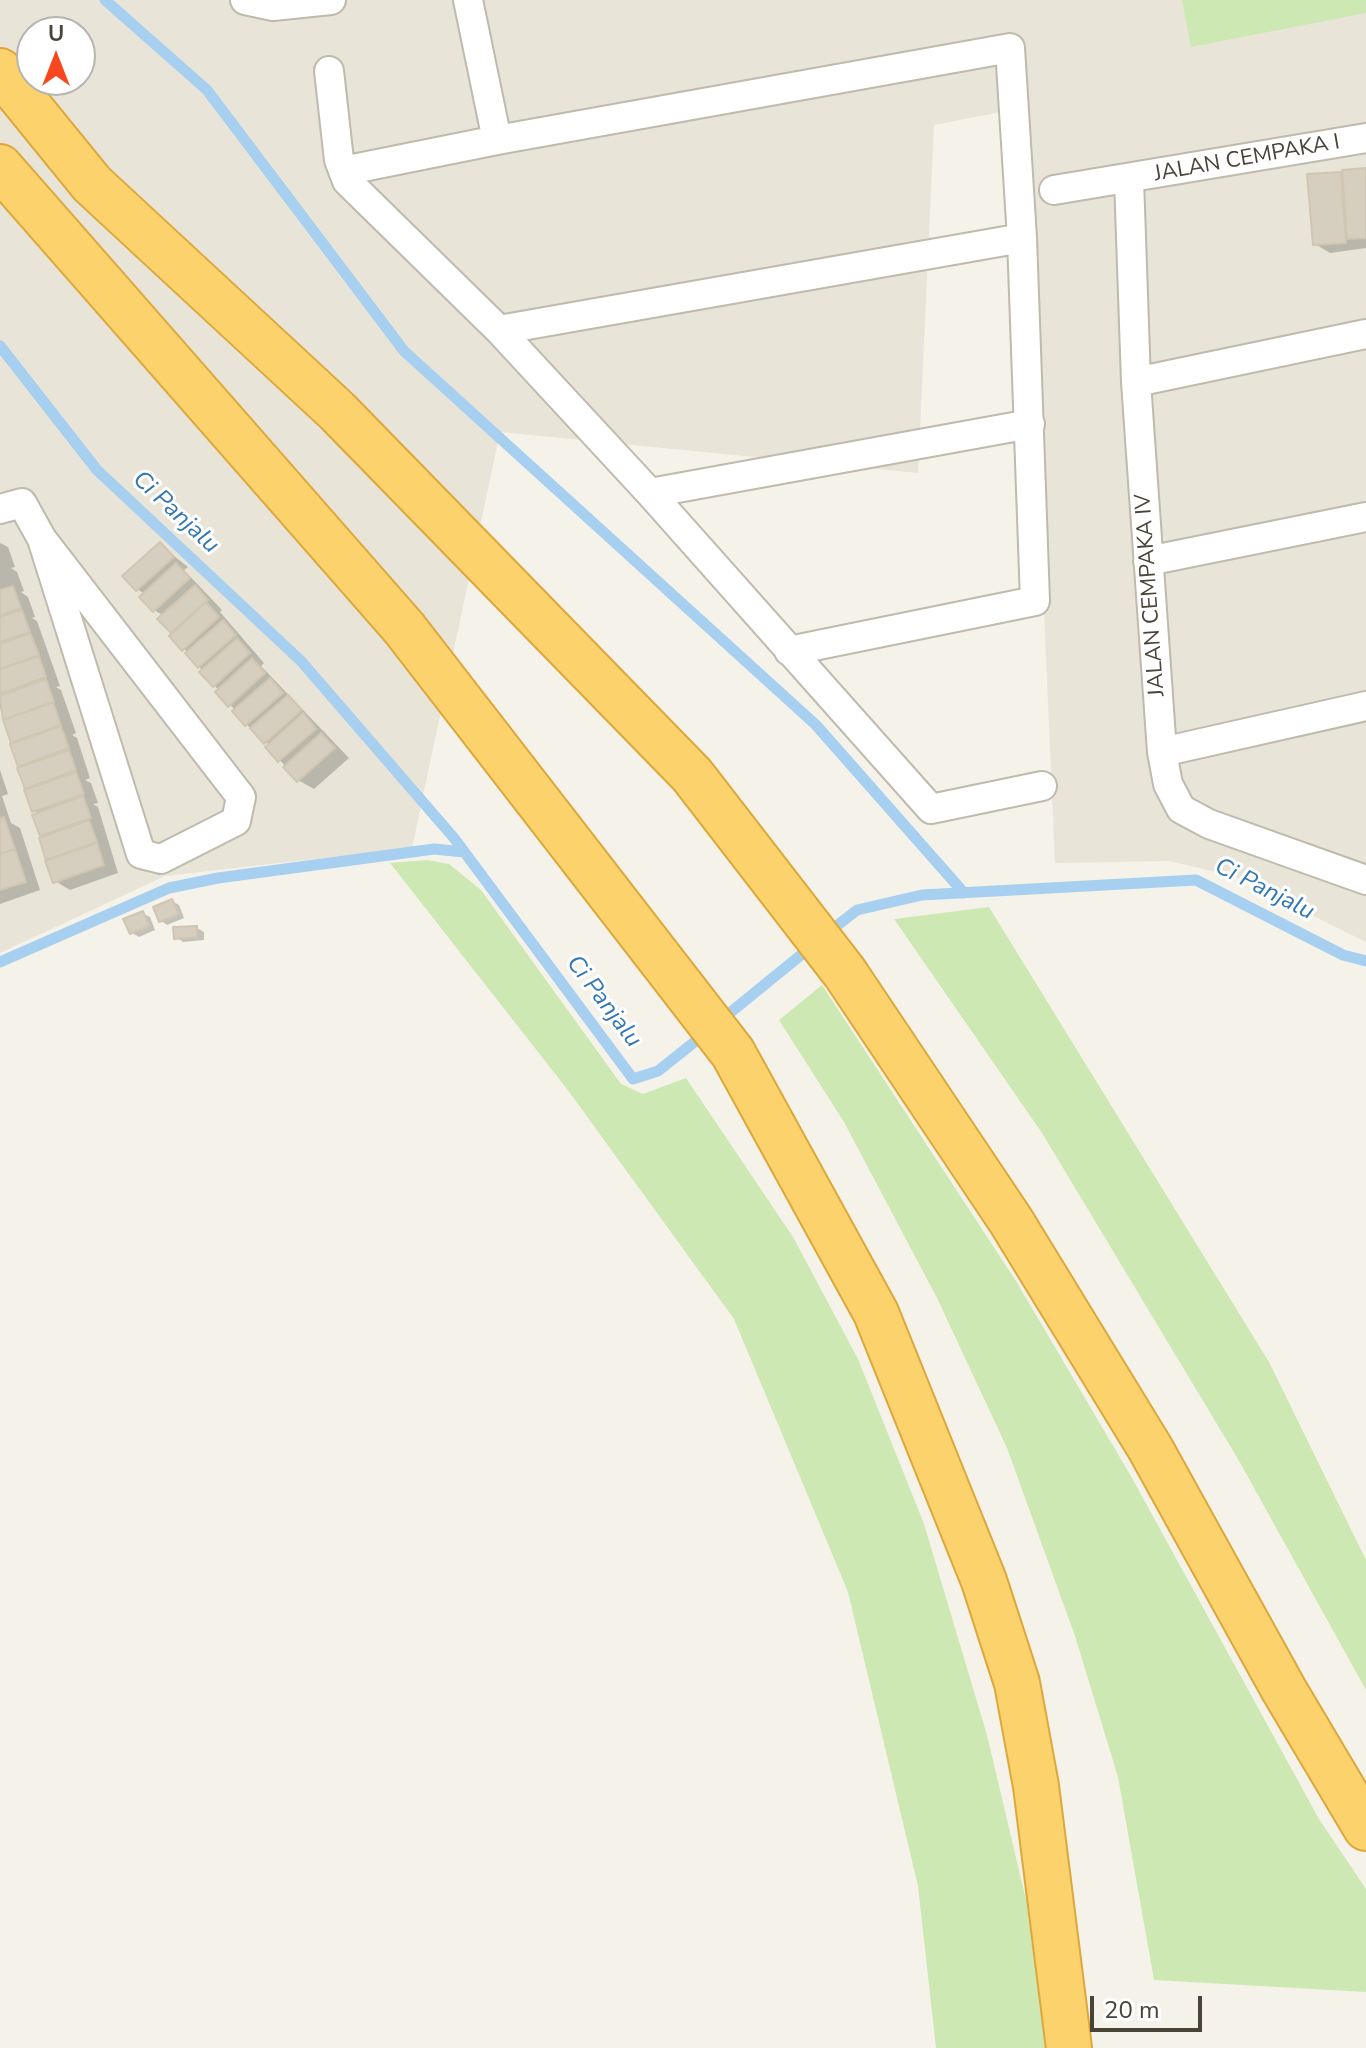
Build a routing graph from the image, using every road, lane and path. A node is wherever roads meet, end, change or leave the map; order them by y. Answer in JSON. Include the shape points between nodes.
{"nodes":[{"id":1,"x":245,"y":0,"type":"edge"},
{"id":2,"x":331,"y":0,"type":"edge"},
{"id":3,"x":468,"y":0,"type":"edge"},
{"id":4,"x":0,"y":71,"type":"edge"},
{"id":5,"x":329,"y":71,"type":"dead end"},
{"id":6,"x":1366,"y":138,"type":"edge"},
{"id":7,"x":497,"y":140,"type":"junction"},
{"id":8,"x":0,"y":167,"type":"edge"},
{"id":9,"x":343,"y":171,"type":"junction"},
{"id":10,"x":1129,"y":179,"type":"junction"},
{"id":11,"x":1054,"y":190,"type":"dead end"},
{"id":12,"x":1022,"y":238,"type":"junction"},
{"id":13,"x":499,"y":330,"type":"junction"},
{"id":14,"x":1366,"y":334,"type":"edge"},
{"id":15,"x":1136,"y":382,"type":"junction"},
{"id":16,"x":1030,"y":424,"type":"junction"},
{"id":17,"x":650,"y":493,"type":"junction"},
{"id":18,"x":0,"y":509,"type":"edge"},
{"id":19,"x":1366,"y":517,"type":"edge"},
{"id":20,"x":42,"y":539,"type":"junction"},
{"id":21,"x":1148,"y":561,"type":"junction"},
{"id":22,"x":789,"y":651,"type":"junction"},
{"id":23,"x":1366,"y":706,"type":"edge"},
{"id":24,"x":1162,"y":752,"type":"junction"},
{"id":25,"x":1042,"y":786,"type":"dead end"},
{"id":26,"x":1366,"y":880,"type":"edge"},
{"id":27,"x":1366,"y":1828,"type":"edge"},
{"id":28,"x":1069,"y":2048,"type":"edge"}],
"edges":[{"from":1,"to":2,"type":"street","via":[[273,6]]},
{"from":3,"to":7,"type":"street"},
{"from":4,"to":27,"type":"highway","via":[[92,184],[337,411],[701,788],[845,973],[1011,1221],[1150,1448]]},
{"from":5,"to":9,"type":"street"},
{"from":6,"to":10,"type":"street","name":"JALAN CEMPAKA I"},
{"from":7,"to":9,"type":"street"},
{"from":7,"to":12,"type":"street","via":[[1010,48]]},
{"from":8,"to":28,"type":"highway","via":[[404,628],[733,1053],[876,1313],[984,1581],[1020,1698]]},
{"from":9,"to":13,"type":"street","via":[[347,181]]},
{"from":10,"to":11,"type":"street","name":"JALAN CEMPAKA I"},
{"from":10,"to":15,"type":"street","name":"JALAN CEMPAKA IV"},
{"from":12,"to":13,"type":"street"},
{"from":12,"to":16,"type":"street"},
{"from":13,"to":17,"type":"street"},
{"from":14,"to":15,"type":"street"},
{"from":15,"to":21,"type":"street","name":"JALAN CEMPAKA IV"},
{"from":16,"to":17,"type":"street"},
{"from":16,"to":22,"type":"street","via":[[1035,601]]},
{"from":17,"to":22,"type":"street"},
{"from":18,"to":20,"type":"street","via":[[22,503]]},
{"from":19,"to":21,"type":"street"},
{"from":20,"to":20,"type":"street","via":[[141,854],[161,859],[236,821],[241,797]]},
{"from":21,"to":24,"type":"street","name":"JALAN CEMPAKA IV"},
{"from":22,"to":25,"type":"street","via":[[931,809]]},
{"from":23,"to":24,"type":"street"},
{"from":24,"to":26,"type":"street","name":"JALAN CEMPAKA IV","via":[[1168,784],[1181,809]]}]}
